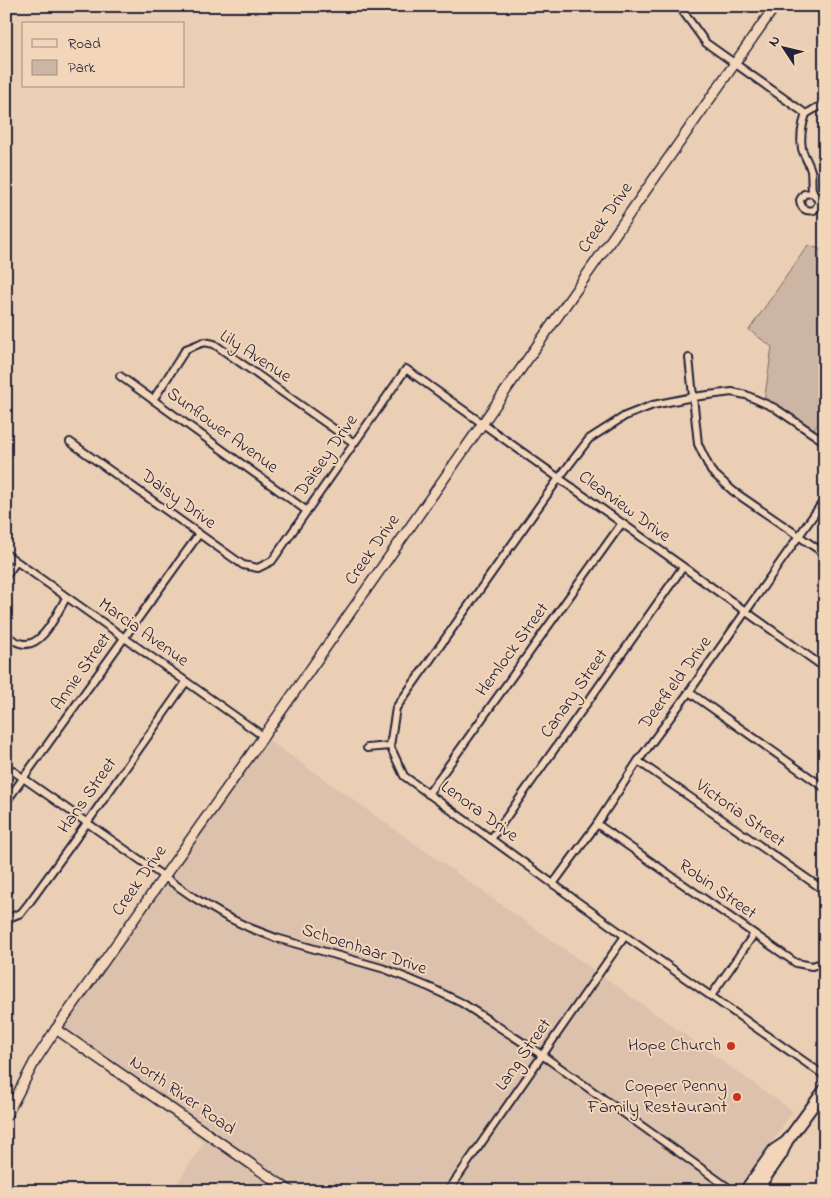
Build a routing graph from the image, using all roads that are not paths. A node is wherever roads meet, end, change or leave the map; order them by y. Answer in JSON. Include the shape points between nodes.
{"nodes":[{"id":1,"x":679,"y":6,"type":"edge"},
{"id":2,"x":775,"y":6,"type":"edge"},
{"id":3,"x":735,"y":63,"type":"junction"},
{"id":4,"x":825,"y":105,"type":"edge"},
{"id":5,"x":806,"y":114,"type":"junction"},
{"id":6,"x":812,"y":193,"type":"dead end"},
{"id":7,"x":689,"y":358,"type":"dead end"},
{"id":8,"x":406,"y":369,"type":"joint"},
{"id":9,"x":120,"y":376,"type":"dead end"},
{"id":10,"x":693,"y":397,"type":"junction"},
{"id":11,"x":153,"y":400,"type":"junction"},
{"id":12,"x":482,"y":423,"type":"junction"},
{"id":13,"x":70,"y":442,"type":"dead end"},
{"id":14,"x":825,"y":442,"type":"edge"},
{"id":15,"x":354,"y":443,"type":"junction"},
{"id":16,"x":559,"y":478,"type":"junction"},
{"id":17,"x":825,"y":499,"type":"edge"},
{"id":18,"x":307,"y":511,"type":"junction"},
{"id":19,"x":622,"y":523,"type":"junction"},
{"id":20,"x":199,"y":534,"type":"junction"},
{"id":21,"x":800,"y":536,"type":"junction"},
{"id":22,"x":6,"y":554,"type":"edge"},
{"id":23,"x":825,"y":554,"type":"edge"},
{"id":24,"x":272,"y":561,"type":"joint"},
{"id":25,"x":16,"y":562,"type":"junction"},
{"id":26,"x":683,"y":567,"type":"junction"},
{"id":27,"x":6,"y":576,"type":"edge"},
{"id":28,"x":66,"y":598,"type":"junction"},
{"id":29,"x":745,"y":611,"type":"junction"},
{"id":30,"x":6,"y":635,"type":"edge"},
{"id":31,"x":124,"y":638,"type":"junction"},
{"id":32,"x":825,"y":668,"type":"edge"},
{"id":33,"x":186,"y":682,"type":"junction"},
{"id":34,"x":689,"y":692,"type":"junction"},
{"id":35,"x":263,"y":736,"type":"junction"},
{"id":36,"x":390,"y":746,"type":"junction"},
{"id":37,"x":367,"y":748,"type":"dead end"},
{"id":38,"x":638,"y":761,"type":"junction"},
{"id":39,"x":6,"y":766,"type":"edge"},
{"id":40,"x":24,"y":779,"type":"junction"},
{"id":41,"x":825,"y":788,"type":"edge"},
{"id":42,"x":428,"y":794,"type":"junction"},
{"id":43,"x":6,"y":802,"type":"edge"},
{"id":44,"x":87,"y":824,"type":"junction"},
{"id":45,"x":597,"y":824,"type":"junction"},
{"id":46,"x":491,"y":839,"type":"junction"},
{"id":47,"x":164,"y":876,"type":"junction"},
{"id":48,"x":553,"y":884,"type":"junction"},
{"id":49,"x":825,"y":891,"type":"edge"},
{"id":50,"x":6,"y":919,"type":"edge"},
{"id":51,"x":754,"y":934,"type":"junction"},
{"id":52,"x":625,"y":936,"type":"junction"},
{"id":53,"x":825,"y":962,"type":"edge"},
{"id":54,"x":712,"y":996,"type":"junction"},
{"id":55,"x":56,"y":1029,"type":"junction"},
{"id":56,"x":542,"y":1055,"type":"junction"},
{"id":57,"x":825,"y":1076,"type":"edge"},
{"id":58,"x":825,"y":1089,"type":"edge"},
{"id":59,"x":6,"y":1116,"type":"edge"},
{"id":60,"x":786,"y":1141,"type":"junction"},
{"id":61,"x":290,"y":1191,"type":"edge"},
{"id":62,"x":448,"y":1191,"type":"edge"},
{"id":63,"x":733,"y":1191,"type":"edge"},
{"id":64,"x":745,"y":1191,"type":"edge"},
{"id":65,"x":756,"y":1191,"type":"edge"}],
"edges":[{"from":1,"to":3,"type":"street","via":[[706,43]]},
{"from":2,"to":3,"type":"street","name":"Creek Drive"},
{"from":3,"to":5,"type":"street"},
{"from":3,"to":12,"type":"street","name":"Creek Drive"},
{"from":4,"to":5,"type":"street"},
{"from":5,"to":6,"type":"street","via":[[801,139],[811,171]]},
{"from":7,"to":10,"type":"street"},
{"from":8,"to":12,"type":"street","name":"Clearview Drive"},
{"from":8,"to":15,"type":"street","name":"Daisey Drive"},
{"from":9,"to":11,"type":"street","name":"Sunflower Avenue"},
{"from":10,"to":14,"type":"street","via":[[732,392],[746,395],[775,408]]},
{"from":10,"to":16,"type":"street","via":[[653,405],[625,416],[589,439]]},
{"from":10,"to":21,"type":"street","via":[[698,444],[711,471],[733,491]]},
{"from":11,"to":15,"type":"street","name":"Lily Avenue","via":[[186,349],[204,342],[214,344]]},
{"from":11,"to":18,"type":"street","name":"Sunflower Avenue"},
{"from":12,"to":16,"type":"street","name":"Clearview Drive"},
{"from":12,"to":35,"type":"street","name":"Creek Drive"},
{"from":13,"to":20,"type":"street","name":"Daisy Drive"},
{"from":15,"to":18,"type":"street","name":"Daisey Drive"},
{"from":16,"to":19,"type":"street","name":"Clearview Drive"},
{"from":16,"to":36,"type":"street","via":[[396,708]]},
{"from":17,"to":21,"type":"street","name":"Deerfield Drive"},
{"from":18,"to":24,"type":"street","name":"Daisey Drive"},
{"from":19,"to":26,"type":"street","name":"Clearview Drive"},
{"from":19,"to":42,"type":"street","name":"Hemlock Street"},
{"from":20,"to":24,"type":"street","name":"Daisy Drive","via":[[243,565],[258,568]]},
{"from":20,"to":31,"type":"street","name":"Annie Street"},
{"from":21,"to":23,"type":"street"},
{"from":21,"to":29,"type":"street","name":"Deerfield Drive"},
{"from":22,"to":25,"type":"street","name":"Marcia Avenue"},
{"from":25,"to":27,"type":"street"},
{"from":25,"to":28,"type":"street","name":"Marcia Avenue"},
{"from":26,"to":29,"type":"street","name":"Clearview Drive"},
{"from":26,"to":46,"type":"street","name":"Canary Street"},
{"from":28,"to":30,"type":"street","via":[[40,639],[31,645],[20,644]]},
{"from":28,"to":31,"type":"street","name":"Marcia Avenue"},
{"from":29,"to":32,"type":"street","name":"Clearview Drive"},
{"from":29,"to":34,"type":"street","name":"Deerfield Drive"},
{"from":31,"to":33,"type":"street","name":"Marcia Avenue"},
{"from":31,"to":40,"type":"street","name":"Annie Street"},
{"from":33,"to":35,"type":"street","name":"Marcia Avenue"},
{"from":33,"to":44,"type":"street","name":"Hans Street"},
{"from":34,"to":38,"type":"street","name":"Deerfield Drive"},
{"from":34,"to":41,"type":"street"},
{"from":35,"to":47,"type":"street","name":"Creek Drive"},
{"from":36,"to":37,"type":"street"},
{"from":36,"to":42,"type":"street","name":"Lenora Drive","via":[[404,776]]},
{"from":38,"to":45,"type":"street","name":"Deerfield Drive"},
{"from":38,"to":49,"type":"street","name":"Victoria Street"},
{"from":39,"to":40,"type":"street","name":"Schoenhaar Drive"},
{"from":40,"to":43,"type":"street","name":"Annie Street"},
{"from":40,"to":44,"type":"street","name":"Schoenhaar Drive"},
{"from":42,"to":46,"type":"street","name":"Lenora Drive"},
{"from":44,"to":47,"type":"street","name":"Schoenhaar Drive"},
{"from":44,"to":50,"type":"street","name":"Hans Street","via":[[21,913]]},
{"from":45,"to":48,"type":"street","name":"Deerfield Drive"},
{"from":45,"to":51,"type":"street","name":"Robin Street"},
{"from":46,"to":48,"type":"street","name":"Lenora Drive"},
{"from":47,"to":55,"type":"street","name":"Creek Drive"},
{"from":47,"to":56,"type":"street","name":"Schoenhaar Drive","via":[[193,897],[250,928],[385,969],[431,988],[473,1009]]},
{"from":48,"to":52,"type":"street","name":"Lenora Drive"},
{"from":51,"to":53,"type":"street","name":"Robin Street","via":[[796,963],[812,966]]},
{"from":51,"to":54,"type":"street"},
{"from":52,"to":54,"type":"street","name":"Lenora Drive"},
{"from":52,"to":56,"type":"street","name":"Lang Street"},
{"from":54,"to":57,"type":"street","name":"Lenora Drive"},
{"from":55,"to":59,"type":"street","name":"Creek Drive"},
{"from":55,"to":61,"type":"street","name":"North River Road"},
{"from":56,"to":62,"type":"street","name":"Lang Street"},
{"from":56,"to":63,"type":"street","name":"Schoenhaar Drive"},
{"from":58,"to":60,"type":"main road"},
{"from":60,"to":64,"type":"main road","via":[[774,1150]]},
{"from":60,"to":65,"type":"main road","via":[[781,1155]]}]}
